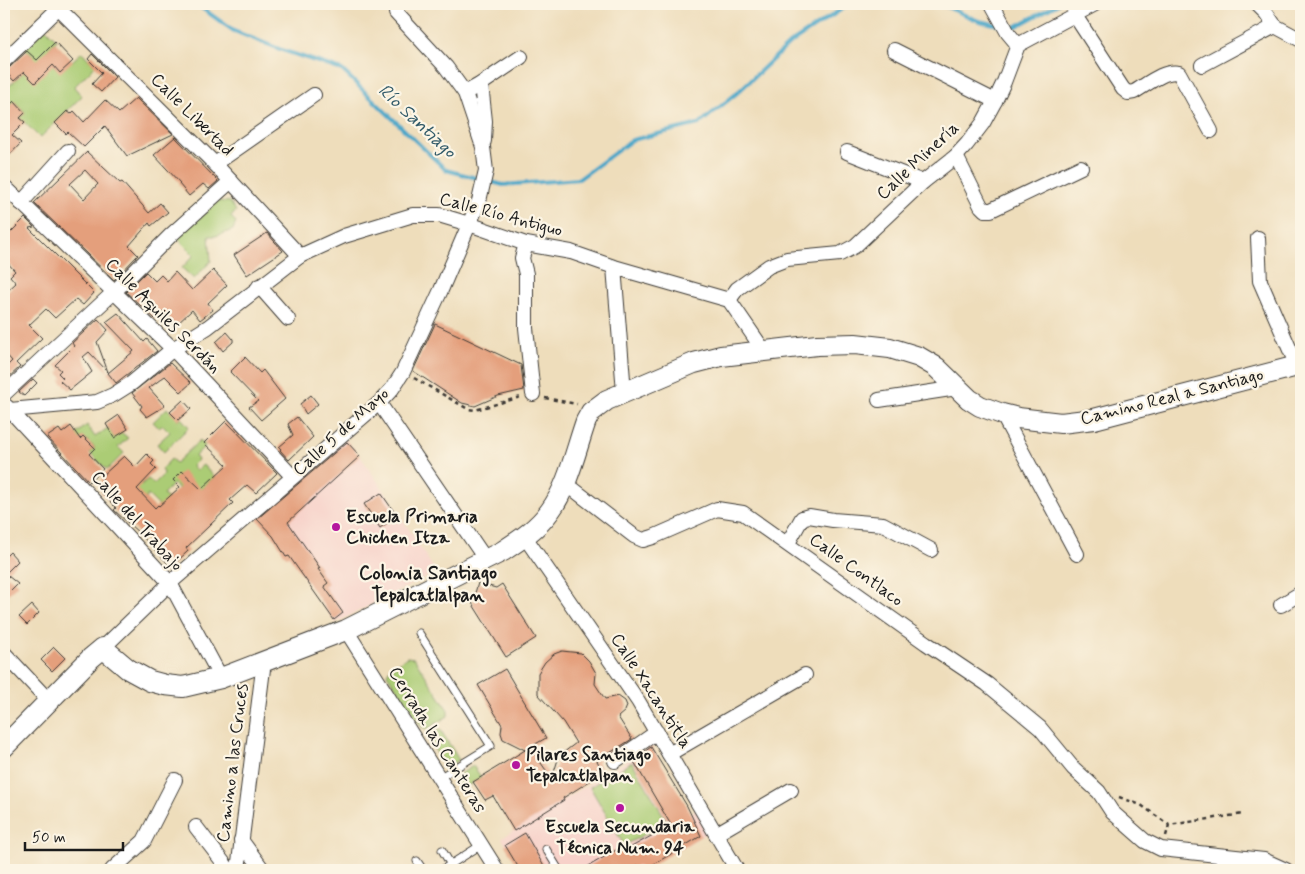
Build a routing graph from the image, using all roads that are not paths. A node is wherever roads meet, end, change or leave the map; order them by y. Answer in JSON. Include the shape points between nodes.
{"nodes":[{"id":1,"x":1094,"y":4,"type":"edge"},
{"id":2,"x":1257,"y":4,"type":"edge"},
{"id":3,"x":58,"y":5,"type":"edge"},
{"id":4,"x":994,"y":8,"type":"edge"},
{"id":5,"x":396,"y":13,"type":"dead end"},
{"id":6,"x":1074,"y":14,"type":"junction"},
{"id":7,"x":1276,"y":26,"type":"junction"},
{"id":8,"x":1301,"y":40,"type":"edge"},
{"id":9,"x":1018,"y":46,"type":"junction"},
{"id":10,"x":894,"y":50,"type":"dead end"},
{"id":11,"x":521,"y":57,"type":"dead end"},
{"id":12,"x":4,"y":61,"type":"edge"},
{"id":13,"x":1202,"y":65,"type":"dead end"},
{"id":14,"x":481,"y":84,"type":"junction"},
{"id":15,"x":465,"y":93,"type":"junction"},
{"id":16,"x":314,"y":95,"type":"dead end"},
{"id":17,"x":994,"y":101,"type":"junction"},
{"id":18,"x":1211,"y":131,"type":"dead end"},
{"id":19,"x":483,"y":147,"type":"junction"},
{"id":20,"x":68,"y":151,"type":"dead end"},
{"id":21,"x":848,"y":152,"type":"dead end"},
{"id":22,"x":956,"y":156,"type":"junction"},
{"id":23,"x":215,"y":164,"type":"junction"},
{"id":24,"x":1081,"y":167,"type":"dead end"},
{"id":25,"x":231,"y":181,"type":"junction"},
{"id":26,"x":923,"y":182,"type":"junction"},
{"id":27,"x":4,"y":186,"type":"edge"},
{"id":28,"x":21,"y":203,"type":"junction"},
{"id":29,"x":469,"y":224,"type":"junction"},
{"id":30,"x":1258,"y":238,"type":"dead end"},
{"id":31,"x":526,"y":244,"type":"junction"},
{"id":32,"x":300,"y":256,"type":"junction"},
{"id":33,"x":614,"y":267,"type":"junction"},
{"id":34,"x":259,"y":286,"type":"junction"},
{"id":35,"x":113,"y":293,"type":"junction"},
{"id":36,"x":729,"y":300,"type":"junction"},
{"id":37,"x":288,"y":319,"type":"dead end"},
{"id":38,"x":172,"y":349,"type":"junction"},
{"id":39,"x":764,"y":351,"type":"junction"},
{"id":40,"x":1299,"y":365,"type":"edge"},
{"id":41,"x":957,"y":388,"type":"junction"},
{"id":42,"x":624,"y":392,"type":"junction"},
{"id":43,"x":4,"y":394,"type":"edge"},
{"id":44,"x":532,"y":394,"type":"road end"},
{"id":45,"x":879,"y":400,"type":"dead end"},
{"id":46,"x":379,"y":403,"type":"junction"},
{"id":47,"x":7,"y":407,"type":"edge"},
{"id":48,"x":1002,"y":414,"type":"junction"},
{"id":49,"x":292,"y":476,"type":"junction"},
{"id":50,"x":564,"y":482,"type":"junction"},
{"id":51,"x":525,"y":537,"type":"junction"},
{"id":52,"x":788,"y":543,"type":"junction"},
{"id":53,"x":931,"y":550,"type":"dead end"},
{"id":54,"x":1077,"y":554,"type":"dead end"},
{"id":55,"x":486,"y":560,"type":"junction"},
{"id":56,"x":170,"y":583,"type":"junction"},
{"id":57,"x":1301,"y":593,"type":"edge"},
{"id":58,"x":1281,"y":605,"type":"dead end"},
{"id":59,"x":346,"y":630,"type":"junction"},
{"id":60,"x":419,"y":633,"type":"dead end"},
{"id":61,"x":103,"y":648,"type":"junction"},
{"id":62,"x":4,"y":653,"type":"edge"},
{"id":63,"x":264,"y":662,"type":"junction"},
{"id":64,"x":804,"y":675,"type":"dead end"},
{"id":65,"x":221,"y":678,"type":"junction"},
{"id":66,"x":49,"y":701,"type":"junction"},
{"id":67,"x":657,"y":732,"type":"junction"},
{"id":68,"x":4,"y":747,"type":"edge"},
{"id":69,"x":669,"y":754,"type":"junction"},
{"id":70,"x":615,"y":761,"type":"dead end"},
{"id":71,"x":439,"y":778,"type":"junction"},
{"id":72,"x":175,"y":780,"type":"dead end"},
{"id":73,"x":791,"y":790,"type":"dead end"},
{"id":74,"x":196,"y":826,"type":"dead end"},
{"id":75,"x":716,"y":834,"type":"junction"},
{"id":76,"x":241,"y":840,"type":"junction"},
{"id":77,"x":481,"y":845,"type":"junction"},
{"id":78,"x":546,"y":849,"type":"dead end"},
{"id":79,"x":442,"y":850,"type":"dead end"},
{"id":80,"x":417,"y":861,"type":"dead end"},
{"id":81,"x":453,"y":867,"type":"edge"},
{"id":82,"x":112,"y":870,"type":"edge"},
{"id":83,"x":228,"y":870,"type":"edge"},
{"id":84,"x":238,"y":870,"type":"edge"},
{"id":85,"x":263,"y":870,"type":"edge"},
{"id":86,"x":424,"y":870,"type":"edge"},
{"id":87,"x":442,"y":870,"type":"edge"},
{"id":88,"x":497,"y":870,"type":"edge"},
{"id":89,"x":559,"y":870,"type":"edge"},
{"id":90,"x":736,"y":870,"type":"edge"},
{"id":91,"x":1286,"y":870,"type":"edge"}],
"edges":[{"from":1,"to":6,"type":"street"},
{"from":2,"to":7,"type":"street"},
{"from":3,"to":12,"type":"street"},
{"from":3,"to":23,"type":"street","name":"Calle Libertad"},
{"from":4,"to":9,"type":"street"},
{"from":5,"to":15,"type":"street","name":"Calle 5 de Mayo","via":[[446,66]]},
{"from":6,"to":9,"type":"street"},
{"from":6,"to":18,"type":"street","via":[[1123,89],[1128,93],[1134,92],[1166,74],[1179,73]]},
{"from":7,"to":8,"type":"street"},
{"from":7,"to":13,"type":"street"},
{"from":9,"to":17,"type":"street","name":"Calle Minería"},
{"from":10,"to":17,"type":"street"},
{"from":11,"to":14,"type":"street"},
{"from":14,"to":15,"type":"street"},
{"from":14,"to":19,"type":"street","via":[[486,120]]},
{"from":15,"to":19,"type":"street","name":"Calle 5 de Mayo"},
{"from":16,"to":23,"type":"street"},
{"from":17,"to":22,"type":"street","name":"Calle Minería","via":[[983,123]]},
{"from":19,"to":29,"type":"street","name":"Calle 5 de Mayo","via":[[486,171]]},
{"from":20,"to":28,"type":"street"},
{"from":21,"to":26,"type":"street"},
{"from":22,"to":24,"type":"street","via":[[985,210]]},
{"from":22,"to":26,"type":"street","name":"Calle Minería"},
{"from":23,"to":25,"type":"street","name":"Calle Libertad"},
{"from":25,"to":32,"type":"street","name":"Calle Libertad"},
{"from":25,"to":35,"type":"street"},
{"from":26,"to":36,"type":"street","name":"Calle Minería","via":[[849,251],[778,262],[751,278]]},
{"from":27,"to":28,"type":"street","name":"Calle Aquiles Serdán"},
{"from":28,"to":35,"type":"street","name":"Calle Aquiles Serdán"},
{"from":29,"to":31,"type":"street","name":"Calle Río Antiguo"},
{"from":29,"to":32,"type":"street","name":"Calle Río Antiguo","via":[[439,215],[412,214],[344,236]]},
{"from":29,"to":46,"type":"street","name":"Calle 5 de Mayo","via":[[403,372]]},
{"from":30,"to":40,"type":"street","via":[[1260,281]]},
{"from":31,"to":33,"type":"street","name":"Calle Río Antiguo","via":[[571,252]]},
{"from":31,"to":44,"type":"street","via":[[522,258],[526,274],[526,328]]},
{"from":32,"to":34,"type":"street","name":"Calle Río Antiguo"},
{"from":33,"to":36,"type":"street","name":"Calle Río Antiguo"},
{"from":33,"to":42,"type":"street"},
{"from":34,"to":37,"type":"street"},
{"from":34,"to":38,"type":"street","name":"Calle Río Antiguo","via":[[208,327]]},
{"from":35,"to":38,"type":"street","name":"Calle Aquiles Serdán"},
{"from":35,"to":43,"type":"street"},
{"from":36,"to":39,"type":"street"},
{"from":38,"to":47,"type":"street","name":"Calle Río Antiguo","via":[[132,383],[97,402]]},
{"from":38,"to":49,"type":"street","name":"Calle Aquiles Serdán"},
{"from":39,"to":41,"type":"street","name":"Camino Real a Santiago","via":[[855,344],[890,348],[936,367]]},
{"from":39,"to":42,"type":"street","name":"Camino Real a Santiago","via":[[694,363]]},
{"from":40,"to":48,"type":"street","name":"Camino Real a Santiago","via":[[1094,419],[1061,423]]},
{"from":41,"to":45,"type":"street"},
{"from":41,"to":48,"type":"street","name":"Camino Real a Santiago","via":[[980,406]]},
{"from":42,"to":50,"type":"street","name":"Camino Real a Santiago","via":[[591,412]]},
{"from":46,"to":49,"type":"street","name":"Calle 5 de Mayo"},
{"from":46,"to":55,"type":"street"},
{"from":47,"to":56,"type":"street","name":"Calle del Trabajo"},
{"from":48,"to":54,"type":"street"},
{"from":49,"to":56,"type":"street","name":"Calle 5 de Mayo"},
{"from":50,"to":51,"type":"street","via":[[549,512]]},
{"from":50,"to":52,"type":"street","name":"Calle Contlaco","via":[[643,540],[717,509],[744,513]]},
{"from":51,"to":55,"type":"street"},
{"from":51,"to":67,"type":"street","name":"Calle Xacantitla"},
{"from":52,"to":53,"type":"street","via":[[802,518],[810,516],[883,524]]},
{"from":52,"to":91,"type":"street","name":"Calle Contlaco","via":[[987,684],[1040,728],[1073,768],[1099,792],[1112,812],[1145,841],[1161,849],[1264,860]]},
{"from":55,"to":59,"type":"street"},
{"from":56,"to":61,"type":"street","name":"Calle 5 de Mayo"},
{"from":56,"to":65,"type":"street","name":"Calle del Trabajo"},
{"from":57,"to":58,"type":"street"},
{"from":59,"to":63,"type":"street"},
{"from":59,"to":71,"type":"street","name":"Cerrada las Canteras"},
{"from":60,"to":71,"type":"lane","via":[[492,746]]},
{"from":61,"to":65,"type":"street","via":[[128,669],[165,685],[183,687]]},
{"from":61,"to":66,"type":"street","name":"Calle 5 de Mayo"},
{"from":62,"to":66,"type":"street"},
{"from":63,"to":65,"type":"street"},
{"from":63,"to":76,"type":"street","name":"Camino a las Cruces"},
{"from":64,"to":69,"type":"street"},
{"from":66,"to":68,"type":"street","name":"Calle 5 de Mayo"},
{"from":67,"to":69,"type":"street","name":"Calle Xacantitla"},
{"from":67,"to":70,"type":"street"},
{"from":69,"to":75,"type":"street","name":"Calle Xacantitla"},
{"from":71,"to":77,"type":"street","name":"Cerrada las Canteras"},
{"from":72,"to":82,"type":"street","via":[[144,841]]},
{"from":73,"to":75,"type":"street"},
{"from":74,"to":83,"type":"street"},
{"from":75,"to":90,"type":"street","name":"Calle Xacantitla"},
{"from":76,"to":84,"type":"street","name":"Camino a las Cruces"},
{"from":76,"to":85,"type":"street"},
{"from":77,"to":81,"type":"lane"},
{"from":77,"to":88,"type":"street","name":"Cerrada las Canteras"},
{"from":78,"to":89,"type":"lane"},
{"from":79,"to":81,"type":"lane"},
{"from":80,"to":86,"type":"lane"},
{"from":81,"to":87,"type":"lane"}]}
